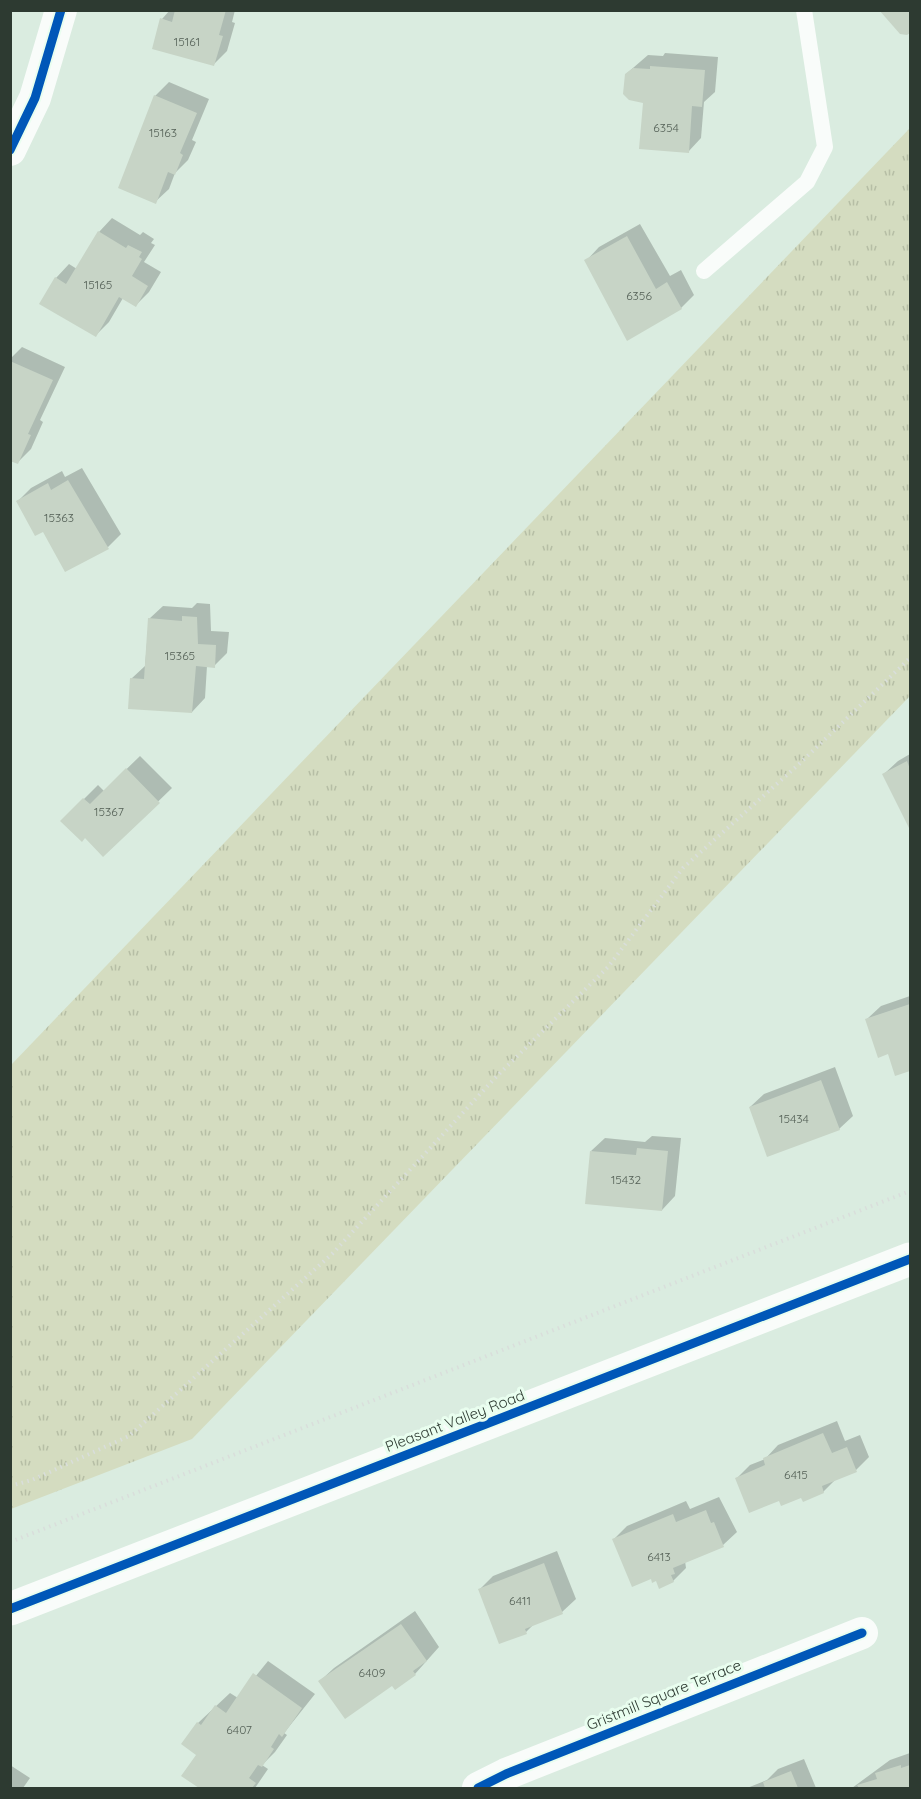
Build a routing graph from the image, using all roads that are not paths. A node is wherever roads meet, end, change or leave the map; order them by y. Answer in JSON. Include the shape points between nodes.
{"nodes":[{"id":1,"x":61,"y":10,"type":"edge"},
{"id":2,"x":804,"y":10,"type":"edge"},
{"id":3,"x":10,"y":150,"type":"edge"},
{"id":4,"x":704,"y":271,"type":"dead end"},
{"id":5,"x":910,"y":1259,"type":"edge"},
{"id":6,"x":10,"y":1609,"type":"edge"},
{"id":7,"x":862,"y":1633,"type":"dead end"},
{"id":8,"x":478,"y":1788,"type":"edge"}],
"edges":[{"from":1,"to":3,"type":"street","via":[[35,98]]},
{"from":2,"to":4,"type":"lane","via":[[825,147],[807,182]]},
{"from":5,"to":6,"type":"main road","name":"Pleasant Valley Road"},
{"from":7,"to":8,"type":"street","name":"Gristmill Square Terrace"}]}
